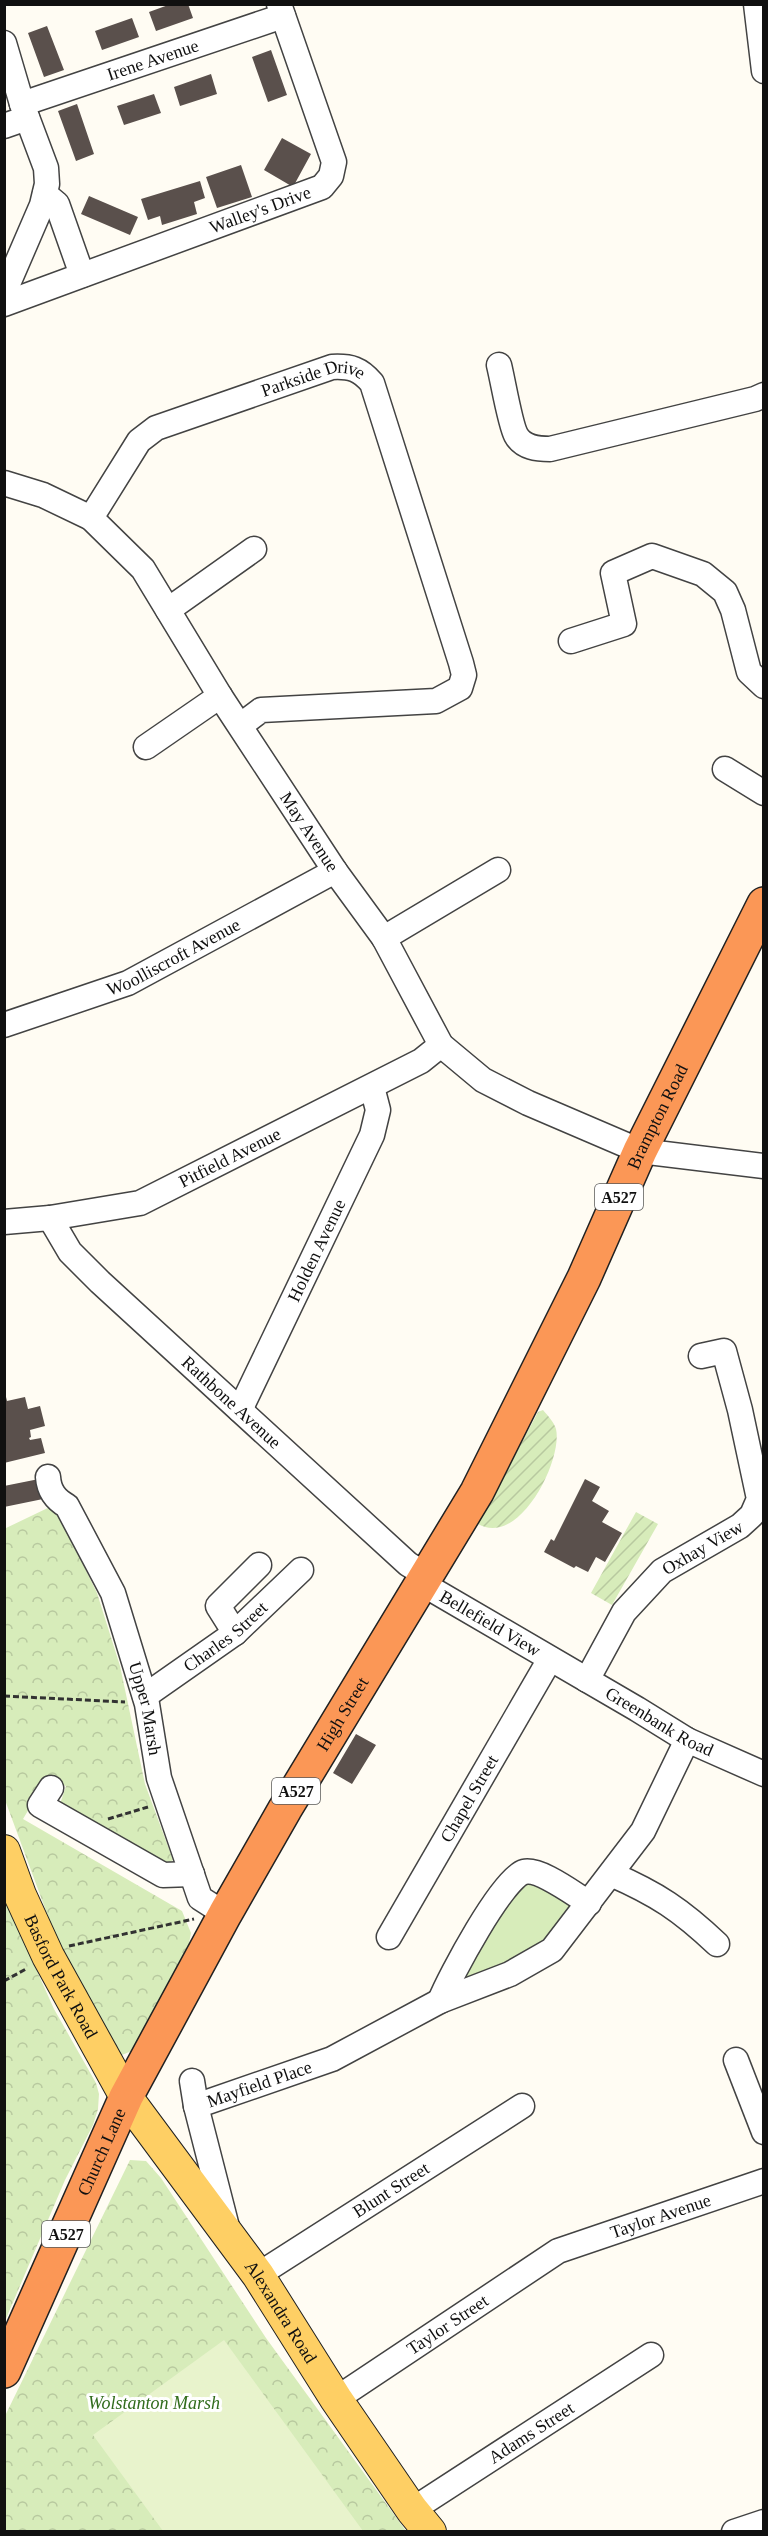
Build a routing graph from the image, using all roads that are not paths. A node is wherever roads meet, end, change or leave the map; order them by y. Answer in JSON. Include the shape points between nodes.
{"nodes":[{"id":1,"x":756,"y":4,"type":"edge"},
{"id":2,"x":281,"y":10,"type":"edge"},
{"id":3,"x":4,"y":43,"type":"edge"},
{"id":4,"x":764,"y":71,"type":"edge"},
{"id":5,"x":18,"y":116,"type":"edge"},
{"id":6,"x":45,"y":194,"type":"junction"},
{"id":7,"x":82,"y":275,"type":"junction"},
{"id":8,"x":4,"y":293,"type":"edge"},
{"id":9,"x":4,"y":304,"type":"edge"},
{"id":10,"x":499,"y":365,"type":"dead end"},
{"id":11,"x":764,"y":395,"type":"edge"},
{"id":12,"x":4,"y":483,"type":"edge"},
{"id":13,"x":91,"y":518,"type":"junction"},
{"id":14,"x":254,"y":549,"type":"dead end"},
{"id":15,"x":168,"y":610,"type":"junction"},
{"id":16,"x":571,"y":641,"type":"dead end"},
{"id":17,"x":764,"y":686,"type":"edge"},
{"id":18,"x":220,"y":696,"type":"junction"},
{"id":19,"x":241,"y":725,"type":"junction"},
{"id":20,"x":146,"y":747,"type":"dead end"},
{"id":21,"x":725,"y":769,"type":"dead end"},
{"id":22,"x":764,"y":793,"type":"edge"},
{"id":23,"x":335,"y":870,"type":"junction"},
{"id":24,"x":498,"y":870,"type":"dead end"},
{"id":25,"x":759,"y":922,"type":"edge"},
{"id":26,"x":384,"y":938,"type":"junction"},
{"id":27,"x":4,"y":1025,"type":"edge"},
{"id":28,"x":441,"y":1045,"type":"junction"},
{"id":29,"x":372,"y":1087,"type":"junction"},
{"id":30,"x":640,"y":1151,"type":"junction"},
{"id":31,"x":764,"y":1166,"type":"edge"},
{"id":32,"x":50,"y":1218,"type":"junction"},
{"id":33,"x":4,"y":1222,"type":"edge"},
{"id":34,"x":701,"y":1356,"type":"dead end"},
{"id":35,"x":240,"y":1410,"type":"junction"},
{"id":36,"x":48,"y":1477,"type":"dead end"},
{"id":37,"x":477,"y":1492,"type":"joint"},
{"id":38,"x":259,"y":1565,"type":"dead end"},
{"id":39,"x":301,"y":1570,"type":"dead end"},
{"id":40,"x":423,"y":1579,"type":"junction"},
{"id":41,"x":235,"y":1633,"type":"junction"},
{"id":42,"x":554,"y":1661,"type":"junction"},
{"id":43,"x":587,"y":1680,"type":"junction"},
{"id":44,"x":146,"y":1700,"type":"junction"},
{"id":45,"x":687,"y":1740,"type":"junction"},
{"id":46,"x":764,"y":1774,"type":"edge"},
{"id":47,"x":51,"y":1788,"type":"dead end"},
{"id":48,"x":4,"y":1851,"type":"edge"},
{"id":49,"x":192,"y":1874,"type":"junction"},
{"id":50,"x":610,"y":1874,"type":"junction"},
{"id":51,"x":589,"y":1903,"type":"junction"},
{"id":52,"x":225,"y":1914,"type":"junction"},
{"id":53,"x":388,"y":1937,"type":"dead end"},
{"id":54,"x":717,"y":1944,"type":"dead end"},
{"id":55,"x":440,"y":2001,"type":"junction"},
{"id":56,"x":736,"y":2060,"type":"dead end"},
{"id":57,"x":192,"y":2081,"type":"dead end"},
{"id":58,"x":126,"y":2097,"type":"junction"},
{"id":59,"x":195,"y":2106,"type":"junction"},
{"id":60,"x":522,"y":2106,"type":"dead end"},
{"id":61,"x":764,"y":2132,"type":"edge"},
{"id":62,"x":764,"y":2181,"type":"edge"},
{"id":63,"x":229,"y":2234,"type":"junction"},
{"id":64,"x":558,"y":2251,"type":"joint"},
{"id":65,"x":258,"y":2275,"type":"junction"},
{"id":66,"x":651,"y":2355,"type":"dead end"},
{"id":67,"x":4,"y":2371,"type":"edge"},
{"id":68,"x":336,"y":2399,"type":"junction"},
{"id":69,"x":421,"y":2521,"type":"edge"},
{"id":70,"x":764,"y":2523,"type":"edge"},
{"id":71,"x":734,"y":2532,"type":"edge"}],
"edges":[{"from":1,"to":4,"type":"street"},
{"from":2,"to":5,"type":"street","name":"Irene Avenue"},
{"from":2,"to":7,"type":"street","name":"Walley's Drive","via":[[334,162],[331,177],[310,193]]},
{"from":3,"to":5,"type":"street"},
{"from":5,"to":6,"type":"street","via":[[45,168]]},
{"from":6,"to":7,"type":"street","via":[[57,204]]},
{"from":6,"to":8,"type":"street"},
{"from":7,"to":9,"type":"street","name":"Walley's Drive"},
{"from":10,"to":11,"type":"street","via":[[516,436],[537,449],[550,449]]},
{"from":12,"to":13,"type":"street","name":"May Avenue","via":[[43,495]]},
{"from":13,"to":15,"type":"street","name":"May Avenue","via":[[143,569]]},
{"from":13,"to":19,"type":"street","name":"Parkside Drive","via":[[139,441],[156,428],[332,367],[348,366],[363,372],[372,383],[468,694],[436,701],[261,710]]},
{"from":14,"to":15,"type":"street"},
{"from":15,"to":18,"type":"street","name":"May Avenue"},
{"from":16,"to":17,"type":"street","via":[[624,624],[613,573],[652,556],[703,574],[726,591],[749,672]]},
{"from":18,"to":19,"type":"street","name":"May Avenue"},
{"from":18,"to":20,"type":"street"},
{"from":19,"to":23,"type":"street","name":"May Avenue"},
{"from":21,"to":22,"type":"street"},
{"from":23,"to":26,"type":"street","name":"May Avenue"},
{"from":23,"to":27,"type":"street","name":"Woolliscroft Avenue","via":[[128,982]]},
{"from":24,"to":26,"type":"street"},
{"from":25,"to":30,"type":"highway","name":"Brampton Road","number":"A527"},
{"from":26,"to":28,"type":"street","name":"May Avenue"},
{"from":28,"to":29,"type":"street","name":"Pitfield Avenue","via":[[421,1061]]},
{"from":28,"to":30,"type":"street","name":"May Avenue","via":[[483,1080]]},
{"from":29,"to":32,"type":"street","name":"Pitfield Avenue","via":[[140,1203]]},
{"from":29,"to":35,"type":"street","name":"Holden Avenue","via":[[378,1110],[372,1135]]},
{"from":30,"to":31,"type":"street","name":"May Avenue"},
{"from":30,"to":37,"type":"highway","name":"Brampton Road","number":"A527","via":[[584,1278]]},
{"from":32,"to":33,"type":"street","name":"Pitfield Avenue"},
{"from":32,"to":35,"type":"street","name":"Rathbone Avenue","via":[[70,1252]]},
{"from":34,"to":43,"type":"street","name":"Oxhay View","via":[[724,1351],[759,1499],[752,1515],[740,1526],[654,1579],[624,1611]]},
{"from":35,"to":40,"type":"street","name":"Rathbone Avenue"},
{"from":36,"to":44,"type":"street","name":"Upper Marsh","via":[[51,1491],[66,1506],[113,1593]]},
{"from":37,"to":40,"type":"highway","name":"High Street","number":"A527"},
{"from":38,"to":41,"type":"street","via":[[218,1606]]},
{"from":39,"to":41,"type":"street","name":"Charles Street"},
{"from":40,"to":42,"type":"street","name":"Bellefield View"},
{"from":40,"to":52,"type":"highway","name":"High Street","number":"A527"},
{"from":41,"to":44,"type":"street","name":"Charles Street"},
{"from":42,"to":43,"type":"street","name":"Greenbank Road"},
{"from":42,"to":53,"type":"street","name":"Chapel Street"},
{"from":43,"to":45,"type":"street","name":"Greenbank Road"},
{"from":44,"to":49,"type":"street","name":"Upper Marsh","via":[[159,1778]]},
{"from":45,"to":46,"type":"street","name":"Greenbank Road"},
{"from":45,"to":50,"type":"street","name":"Mayfield Place","via":[[643,1831]]},
{"from":47,"to":49,"type":"street","via":[[40,1805],[163,1875]]},
{"from":48,"to":58,"type":"main road","name":"Basford Park Road","via":[[48,1956]]},
{"from":49,"to":52,"type":"street","name":"Upper Marsh","via":[[200,1898]]},
{"from":50,"to":51,"type":"street","name":"Mayfield Place"},
{"from":50,"to":54,"type":"street","via":[[652,1892],[690,1918]]},
{"from":51,"to":55,"type":"street","name":"Mayfield Place","via":[[552,1950],[510,1974]]},
{"from":51,"to":55,"type":"street","via":[[537,1872],[523,1872],[508,1883],[450,1976]]},
{"from":52,"to":58,"type":"highway","name":"High Street","number":"A527"},
{"from":55,"to":59,"type":"street","name":"Mayfield Place","via":[[332,2059]]},
{"from":56,"to":61,"type":"street"},
{"from":57,"to":59,"type":"street"},
{"from":58,"to":63,"type":"main road","name":"Alexandra Road"},
{"from":58,"to":67,"type":"highway","name":"Church Lane","number":"A527"},
{"from":59,"to":63,"type":"street","name":"Mayfield Place"},
{"from":60,"to":65,"type":"street","name":"Blunt Street"},
{"from":62,"to":64,"type":"street","name":"Taylor Avenue"},
{"from":63,"to":65,"type":"main road","name":"Alexandra Road"},
{"from":64,"to":68,"type":"street","name":"Taylor Street"},
{"from":65,"to":68,"type":"main road","name":"Alexandra Road"},
{"from":66,"to":69,"type":"street","name":"Adams Street"},
{"from":68,"to":69,"type":"main road","name":"Alexandra Road"},
{"from":70,"to":71,"type":"street"}]}
